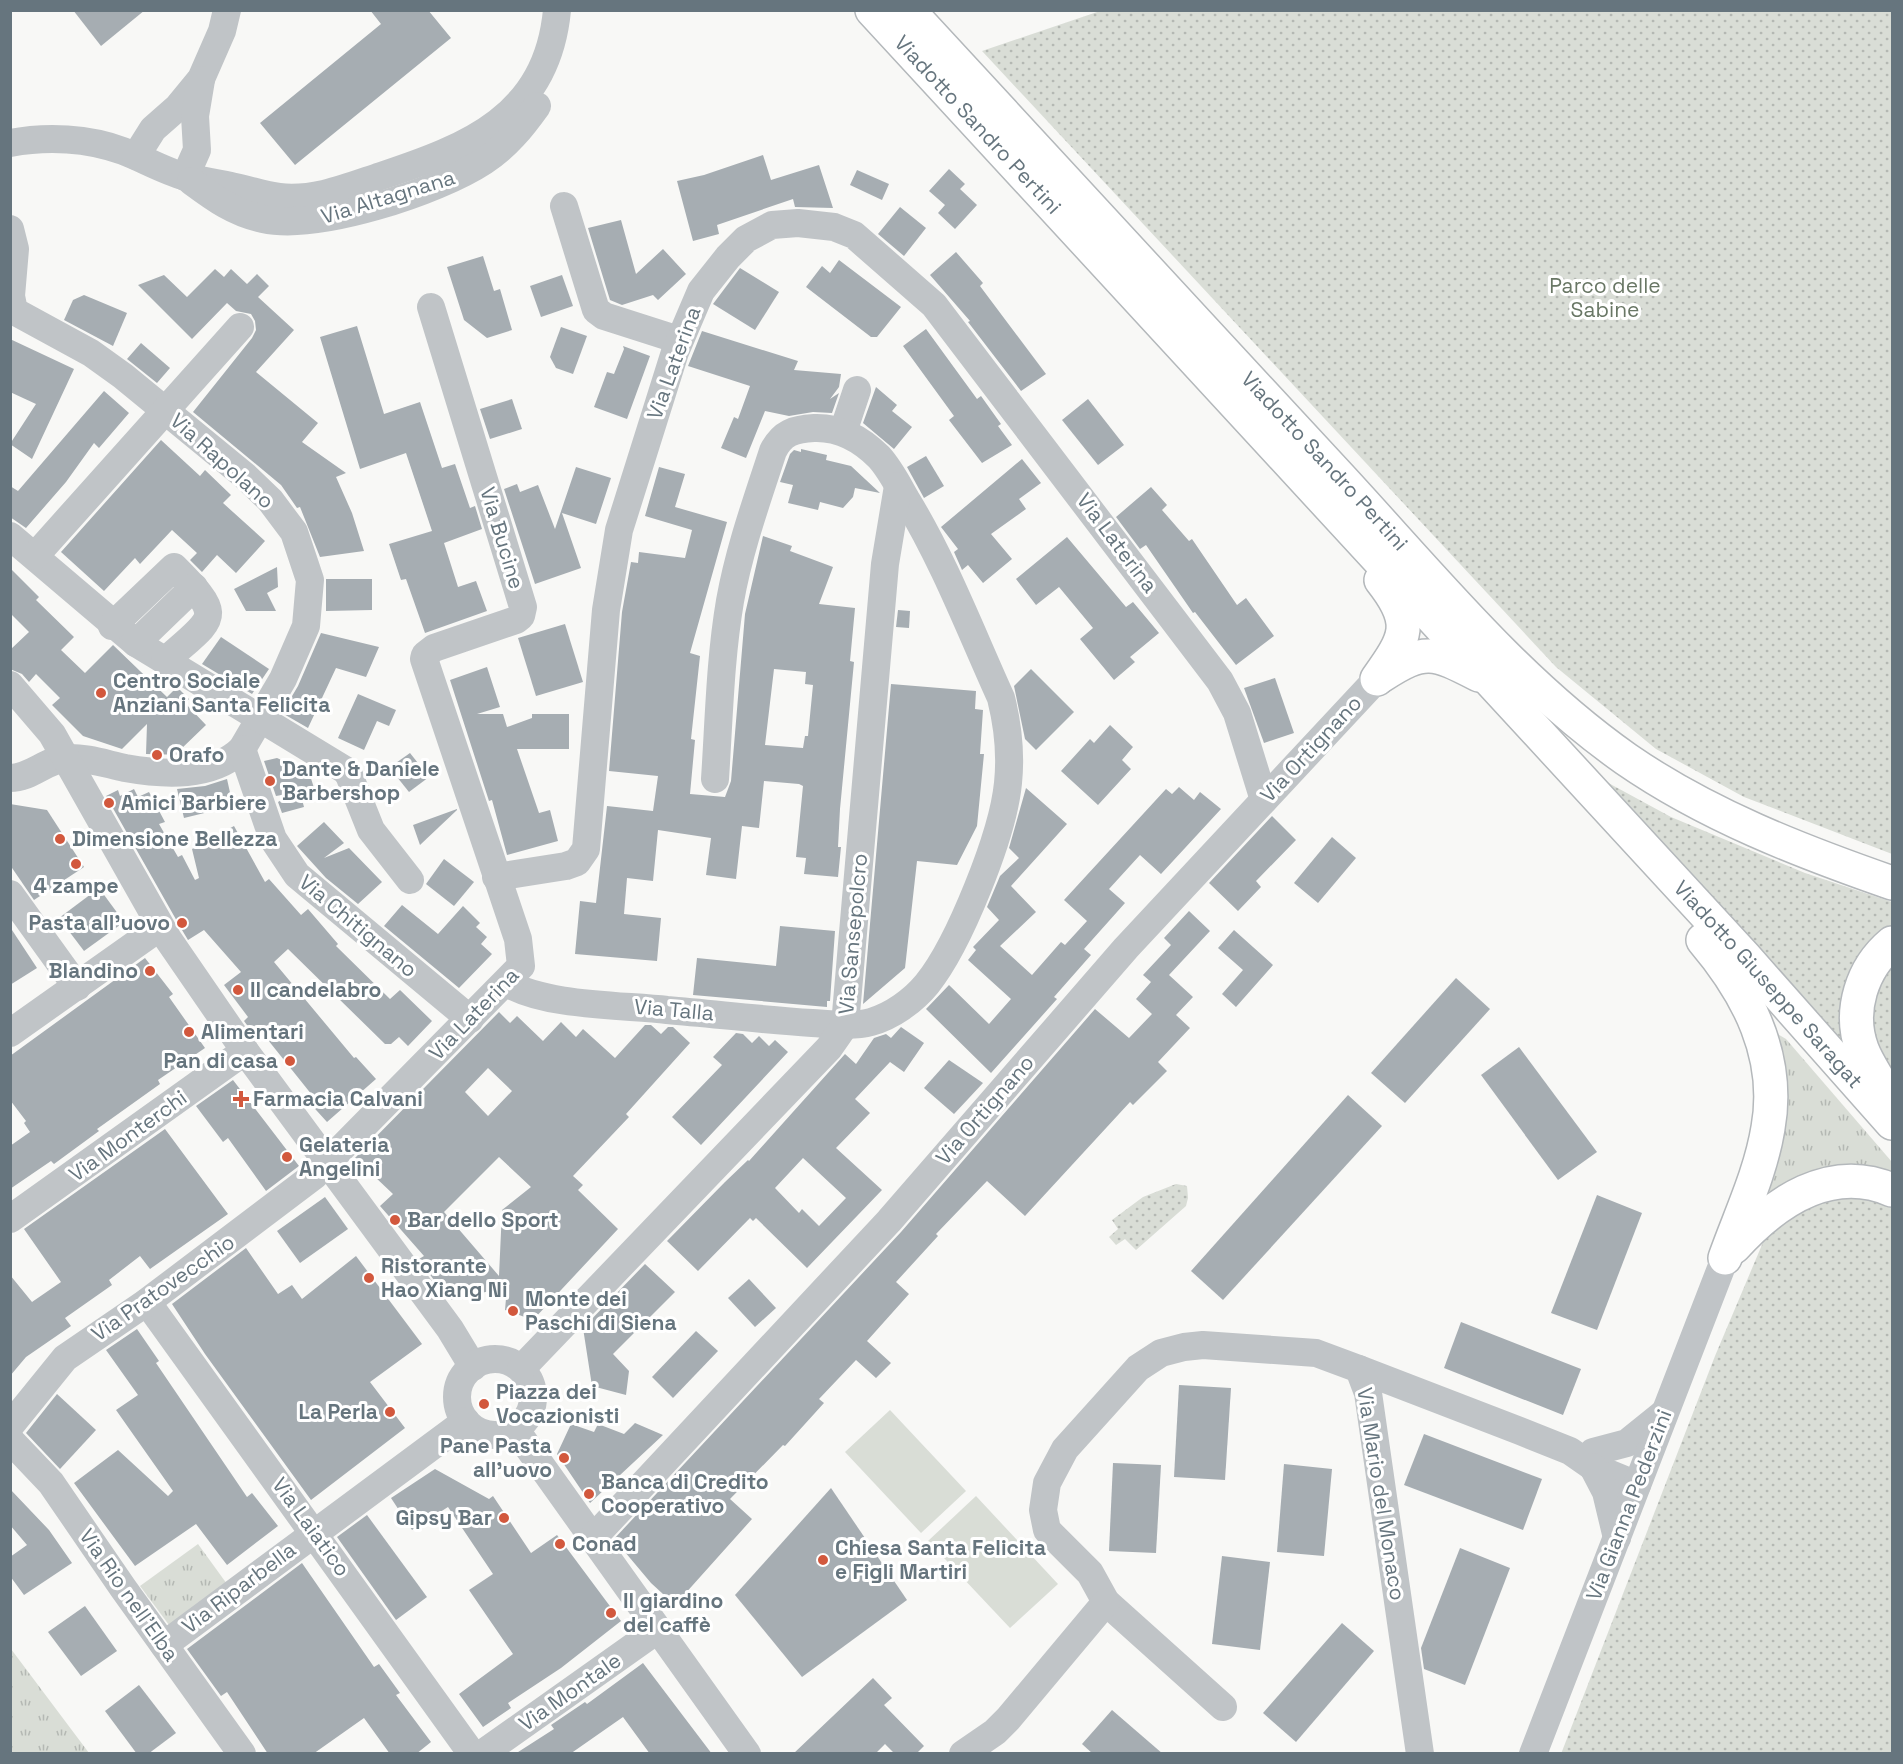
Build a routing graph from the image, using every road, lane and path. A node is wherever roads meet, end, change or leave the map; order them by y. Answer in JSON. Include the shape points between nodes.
{"nodes":[{"id":1,"x":227,"y":10,"type":"edge"},
{"id":2,"x":557,"y":10,"type":"edge"},
{"id":3,"x":574,"y":10,"type":"edge"},
{"id":4,"x":872,"y":10,"type":"edge"},
{"id":5,"x":908,"y":10,"type":"edge"},
{"id":6,"x":201,"y":79,"type":"junction"},
{"id":7,"x":10,"y":143,"type":"edge"},
{"id":8,"x":136,"y":156,"type":"junction"},
{"id":9,"x":185,"y":177,"type":"junction"},
{"id":10,"x":564,"y":206,"type":"dead end"},
{"id":11,"x":322,"y":209,"type":"junction"},
{"id":12,"x":10,"y":228,"type":"edge"},
{"id":13,"x":431,"y":308,"type":"dead end"},
{"id":14,"x":240,"y":327,"type":"dead end"},
{"id":15,"x":679,"y":340,"type":"junction"},
{"id":16,"x":857,"y":390,"type":"dead end"},
{"id":17,"x":166,"y":411,"type":"junction"},
{"id":18,"x":843,"y":432,"type":"junction"},
{"id":19,"x":898,"y":486,"type":"junction"},
{"id":20,"x":1337,"y":514,"type":"junction"},
{"id":21,"x":10,"y":536,"type":"edge"},
{"id":22,"x":36,"y":556,"type":"junction"},
{"id":23,"x":194,"y":587,"type":"junction"},
{"id":24,"x":147,"y":593,"type":"junction"},
{"id":25,"x":167,"y":613,"type":"junction"},
{"id":26,"x":112,"y":626,"type":"junction"},
{"id":27,"x":136,"y":643,"type":"junction"},
{"id":28,"x":165,"y":661,"type":"junction"},
{"id":29,"x":1377,"y":679,"type":"junction"},
{"id":30,"x":1492,"y":682,"type":"junction"},
{"id":31,"x":10,"y":685,"type":"edge"},
{"id":32,"x":259,"y":720,"type":"junction"},
{"id":33,"x":242,"y":749,"type":"junction"},
{"id":34,"x":65,"y":758,"type":"junction"},
{"id":35,"x":10,"y":778,"type":"edge"},
{"id":36,"x":715,"y":779,"type":"dead end"},
{"id":37,"x":1264,"y":800,"type":"junction"},
{"id":38,"x":1644,"y":848,"type":"junction"},
{"id":39,"x":496,"y":878,"type":"junction"},
{"id":40,"x":410,"y":880,"type":"dead end"},
{"id":41,"x":1893,"y":883,"type":"edge"},
{"id":42,"x":10,"y":894,"type":"edge"},
{"id":43,"x":160,"y":927,"type":"junction"},
{"id":44,"x":1893,"y":943,"type":"edge"},
{"id":45,"x":507,"y":983,"type":"junction"},
{"id":46,"x":77,"y":987,"type":"junction"},
{"id":47,"x":470,"y":1019,"type":"junction"},
{"id":48,"x":845,"y":1025,"type":"junction"},
{"id":49,"x":10,"y":1033,"type":"edge"},
{"id":50,"x":245,"y":1051,"type":"junction"},
{"id":51,"x":1893,"y":1108,"type":"edge"},
{"id":52,"x":1893,"y":1123,"type":"edge"},
{"id":53,"x":328,"y":1163,"type":"junction"},
{"id":54,"x":1893,"y":1190,"type":"edge"},
{"id":55,"x":10,"y":1219,"type":"edge"},
{"id":56,"x":1725,"y":1258,"type":"junction"},
{"id":57,"x":147,"y":1302,"type":"junction"},
{"id":58,"x":473,"y":1367,"type":"junction"},
{"id":59,"x":521,"y":1369,"type":"junction"},
{"id":60,"x":1359,"y":1369,"type":"junction"},
{"id":61,"x":1663,"y":1414,"type":"junction"},
{"id":62,"x":466,"y":1421,"type":"junction"},
{"id":63,"x":10,"y":1426,"type":"edge"},
{"id":64,"x":515,"y":1430,"type":"junction"},
{"id":65,"x":10,"y":1440,"type":"edge"},
{"id":66,"x":1585,"y":1457,"type":"junction"},
{"id":67,"x":1639,"y":1478,"type":"junction"},
{"id":68,"x":314,"y":1531,"type":"junction"},
{"id":69,"x":1617,"y":1538,"type":"junction"},
{"id":70,"x":592,"y":1539,"type":"junction"},
{"id":71,"x":1106,"y":1602,"type":"junction"},
{"id":72,"x":657,"y":1630,"type":"junction"},
{"id":73,"x":164,"y":1645,"type":"junction"},
{"id":74,"x":1223,"y":1707,"type":"dead end"},
{"id":75,"x":242,"y":1754,"type":"edge"},
{"id":76,"x":472,"y":1754,"type":"edge"},
{"id":77,"x":482,"y":1754,"type":"edge"},
{"id":78,"x":747,"y":1754,"type":"edge"},
{"id":79,"x":963,"y":1754,"type":"edge"},
{"id":80,"x":1420,"y":1754,"type":"edge"},
{"id":81,"x":1533,"y":1754,"type":"edge"}],
"edges":[{"from":1,"to":6,"type":"street","via":[[222,32]]},
{"from":2,"to":11,"type":"street","name":"Via Altagnana","via":[[539,71],[496,125],[449,153],[361,183]]},
{"from":3,"to":11,"type":"street","name":"Via Altagnana","via":[[569,40],[550,86],[525,123],[495,154],[450,180],[377,204]]},
{"from":4,"to":20,"type":"main road","name":"Viadotto Sandro Pertini"},
{"from":5,"to":41,"type":"main road","name":"Viadotto Sandro Pertini","via":[[1459,605],[1555,702],[1606,744],[1711,809],[1793,847]]},
{"from":6,"to":8,"type":"street","via":[[153,129]]},
{"from":6,"to":9,"type":"street","via":[[195,116],[196,150]]},
{"from":7,"to":8,"type":"street","name":"Via Altagnana","via":[[64,139]]},
{"from":8,"to":9,"type":"street","name":"Via Altagnana"},
{"from":9,"to":11,"type":"street","name":"Via Altagnana","via":[[225,206],[247,215],[269,220]]},
{"from":10,"to":15,"type":"street","via":[[596,310]]},
{"from":12,"to":17,"type":"street","name":"Via Rapolano","via":[[15,249],[11,296],[14,311],[91,353]]},
{"from":13,"to":39,"type":"street","name":"Via Bucine","via":[[523,607],[516,620],[434,648],[424,659]]},
{"from":14,"to":17,"type":"street"},
{"from":15,"to":37,"type":"street","name":"Via Laterina","via":[[701,291],[728,257],[754,234],[785,222],[834,227],[854,236],[934,305],[1206,660],[1231,698]]},
{"from":15,"to":39,"type":"street","name":"Via Laterina","via":[[615,551],[602,649],[586,849],[577,862],[567,866]]},
{"from":16,"to":18,"type":"street"},
{"from":17,"to":22,"type":"street"},
{"from":17,"to":32,"type":"street","name":"Via Rapolano","via":[[270,500],[302,549],[310,580],[306,626],[289,669]]},
{"from":18,"to":19,"type":"street","name":"Via Talla","via":[[880,458]]},
{"from":18,"to":36,"type":"street","via":[[796,430],[783,436],[773,451],[730,602],[722,655]]},
{"from":19,"to":48,"type":"street","name":"Via Sansepolcro","via":[[885,564]]},
{"from":19,"to":48,"type":"street","name":"Via Talla","via":[[931,544],[1001,698],[1009,742],[1008,784],[999,827],[984,867],[954,940],[937,970],[920,992],[894,1012],[868,1023]]},
{"from":20,"to":29,"type":"main road","via":[[1402,612],[1401,641]]},
{"from":20,"to":30,"type":"main road","name":"Viadotto Sandro Pertini"},
{"from":21,"to":22,"type":"street"},
{"from":22,"to":26,"type":"street"},
{"from":23,"to":24,"type":"street","via":[[174,567]]},
{"from":23,"to":25,"type":"street"},
{"from":23,"to":28,"type":"street","via":[[208,605],[206,625]]},
{"from":24,"to":25,"type":"street"},
{"from":24,"to":26,"type":"street"},
{"from":25,"to":27,"type":"street"},
{"from":26,"to":27,"type":"street"},
{"from":27,"to":28,"type":"street"},
{"from":28,"to":32,"type":"street"},
{"from":29,"to":30,"type":"main road","via":[[1406,660],[1424,655],[1444,658]]},
{"from":29,"to":37,"type":"street","name":"Via Ortignano"},
{"from":30,"to":38,"type":"main road","name":"Viadotto Sandro Pertini"},
{"from":31,"to":34,"type":"street","via":[[39,716]]},
{"from":32,"to":33,"type":"street","name":"Via Rapolano"},
{"from":32,"to":40,"type":"street","via":[[349,775],[371,830]]},
{"from":33,"to":34,"type":"street","name":"Via Rapolano","via":[[216,766],[181,772],[147,771]]},
{"from":33,"to":47,"type":"street","name":"Via Chitignano","via":[[273,838],[297,875]]},
{"from":34,"to":35,"type":"street"},
{"from":34,"to":43,"type":"street"},
{"from":37,"to":70,"type":"street","name":"Via Ortignano","via":[[1126,948],[889,1221]]},
{"from":38,"to":52,"type":"main road","name":"Viadotto Giuseppe Saragat"},
{"from":38,"to":56,"type":"main road","via":[[1666,894],[1737,985],[1756,1022],[1767,1057],[1771,1091],[1767,1134]]},
{"from":39,"to":45,"type":"street","name":"Via Laterina","via":[[522,956],[521,966]]},
{"from":42,"to":46,"type":"street"},
{"from":43,"to":46,"type":"street"},
{"from":43,"to":50,"type":"street"},
{"from":44,"to":51,"type":"main road","via":[[1864,980],[1856,1020],[1863,1051]]},
{"from":45,"to":47,"type":"street","name":"Via Laterina"},
{"from":45,"to":48,"type":"street","name":"Via Talla","via":[[529,995],[573,1001]]},
{"from":46,"to":49,"type":"street"},
{"from":47,"to":53,"type":"street","name":"Via Laterina"},
{"from":48,"to":59,"type":"street","name":"Via Sansepolcro","via":[[823,1055]]},
{"from":50,"to":53,"type":"street"},
{"from":50,"to":55,"type":"street","name":"Via Monterchi"},
{"from":53,"to":57,"type":"street","name":"Via Pratovecchio","via":[[284,1202]]},
{"from":53,"to":58,"type":"street","via":[[450,1329]]},
{"from":54,"to":56,"type":"main road","via":[[1841,1182],[1798,1194],[1766,1215]]},
{"from":56,"to":61,"type":"street","name":"Via Gianna Pederzini"},
{"from":57,"to":63,"type":"street","name":"Via Pratovecchio","via":[[64,1359]]},
{"from":57,"to":68,"type":"street","name":"Via Laiatico"},
{"from":58,"to":59,"type":"street","via":[[502,1360]]},
{"from":58,"to":62,"type":"street","via":[[458,1387],[457,1399]]},
{"from":59,"to":64,"type":"street","via":[[531,1386],[532,1405]]},
{"from":60,"to":66,"type":"street"},
{"from":60,"to":71,"type":"street","name":"Via Mario del Monaco","via":[[1322,1354],[1203,1345],[1168,1351],[1138,1368],[1065,1449],[1051,1472],[1044,1496],[1043,1520],[1047,1530],[1090,1573]]},
{"from":60,"to":80,"type":"street","name":"Via Mario del Monaco","via":[[1368,1392]]},
{"from":61,"to":66,"type":"street","via":[[1627,1443]]},
{"from":61,"to":67,"type":"street","name":"Via Gianna Pederzini"},
{"from":62,"to":64,"type":"street","via":[[486,1434]]},
{"from":62,"to":68,"type":"street","name":"Via Riparbella"},
{"from":64,"to":70,"type":"street"},
{"from":65,"to":73,"type":"street","name":"Via Rio nell'Elba","via":[[51,1483]]},
{"from":66,"to":67,"type":"street"},
{"from":66,"to":69,"type":"street","via":[[1606,1492]]},
{"from":67,"to":69,"type":"street","name":"Via Gianna Pederzini"},
{"from":68,"to":73,"type":"street","name":"Via Riparbella"},
{"from":68,"to":76,"type":"street","name":"Via Laiatico"},
{"from":69,"to":81,"type":"street","name":"Via Gianna Pederzini"},
{"from":70,"to":72,"type":"street"},
{"from":71,"to":74,"type":"street","name":"Via Mario del Monaco"},
{"from":71,"to":79,"type":"street","via":[[1008,1719]]},
{"from":72,"to":77,"type":"street","name":"Via Montale"},
{"from":72,"to":78,"type":"street"},
{"from":73,"to":75,"type":"street","name":"Via Rio nell'Elba"}]}
